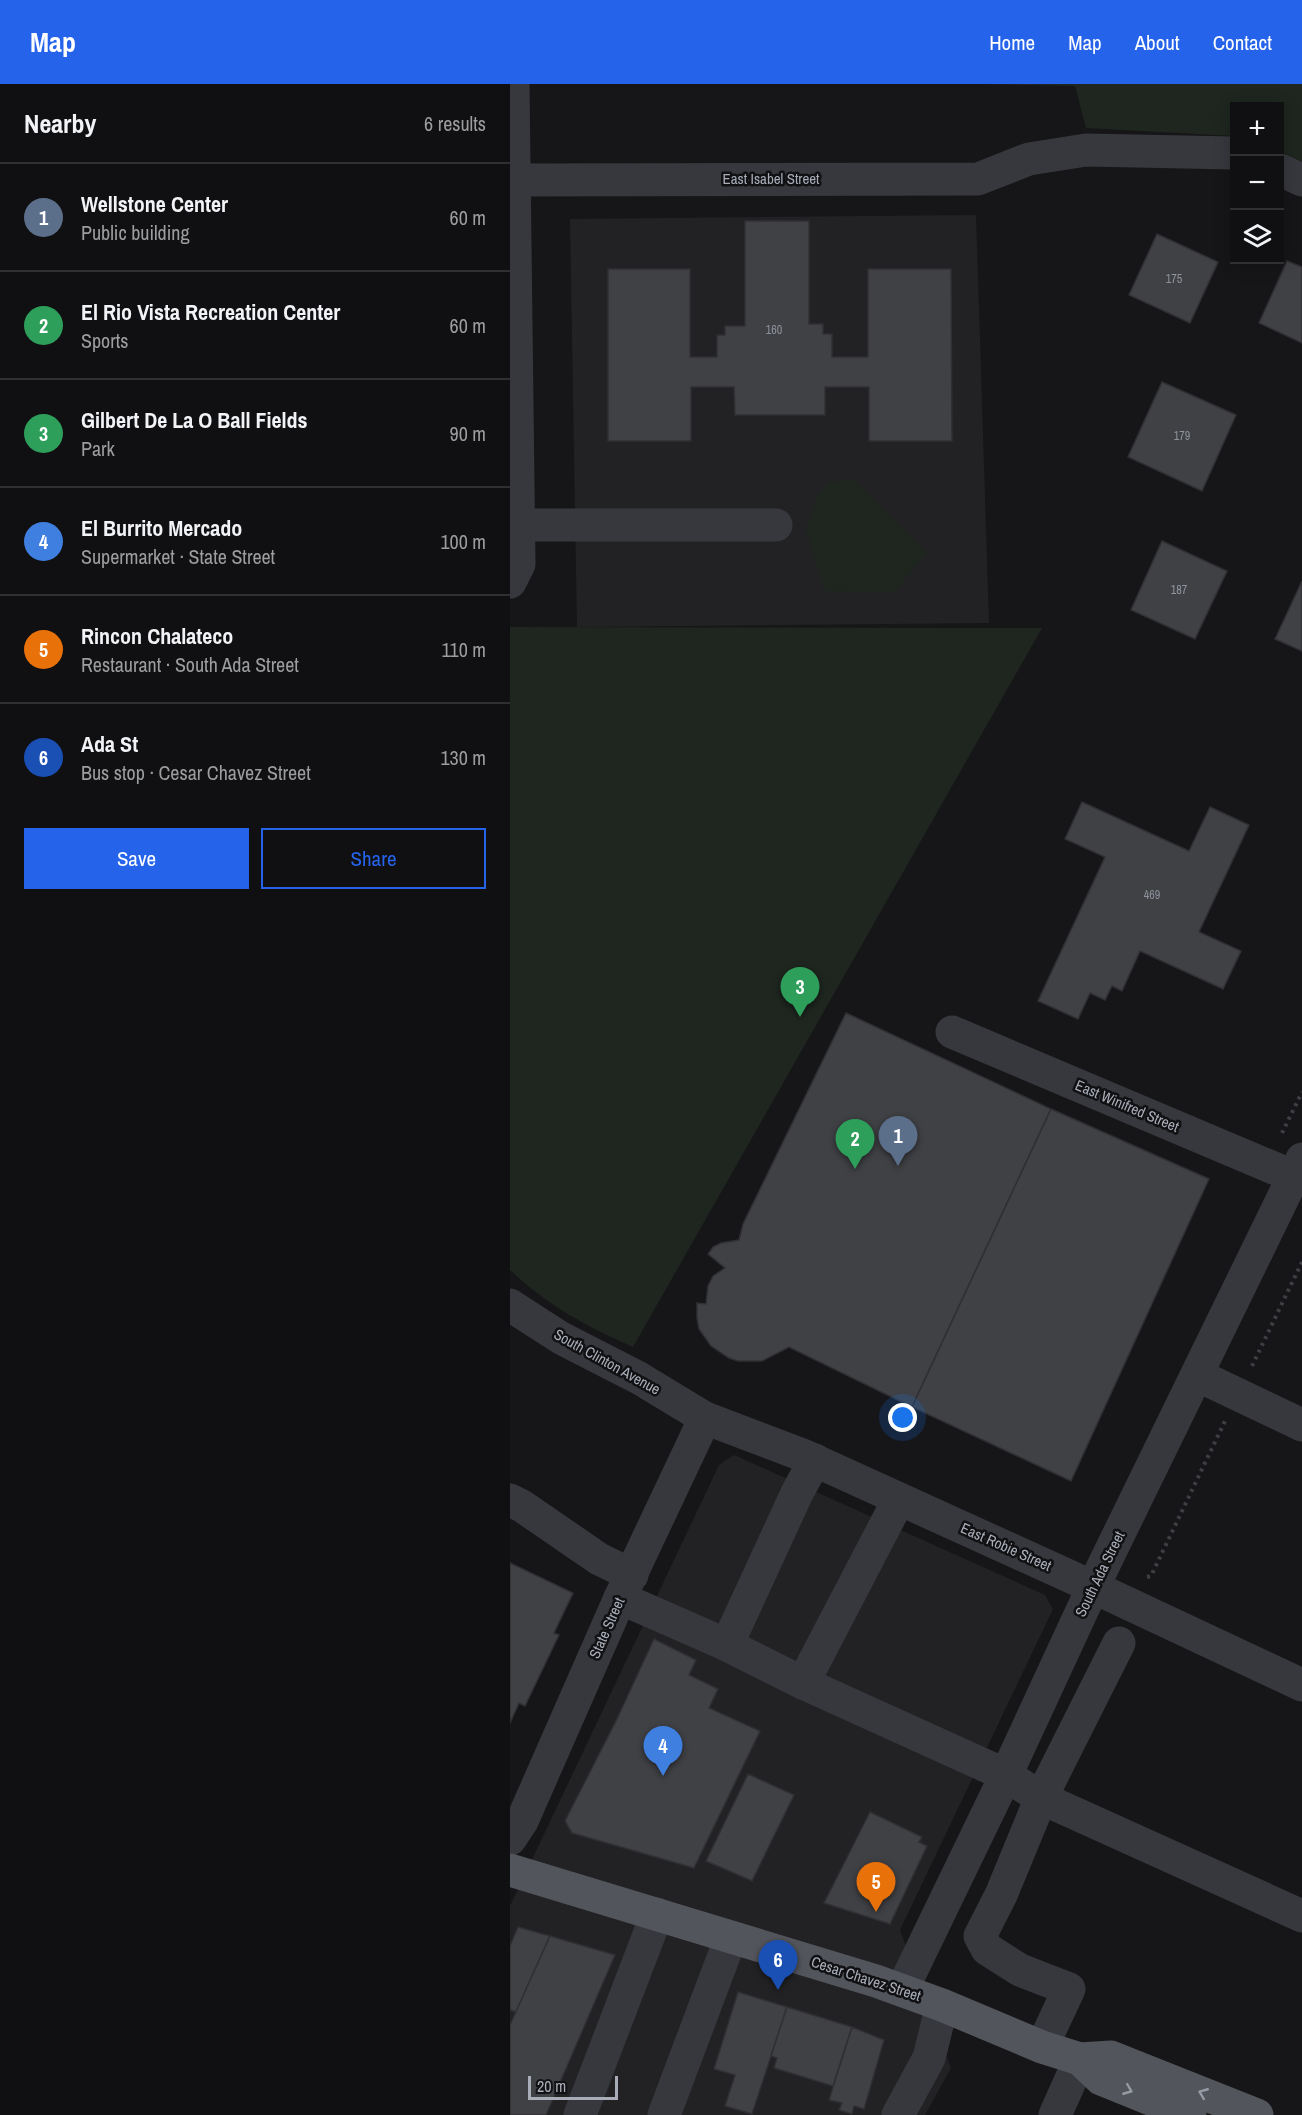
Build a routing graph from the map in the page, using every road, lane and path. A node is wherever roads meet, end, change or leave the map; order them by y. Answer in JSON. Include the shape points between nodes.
{"nodes":[{"id":1,"x":513,"y":84,"type":"edge"},
{"id":2,"x":1230,"y":153,"type":"edge"},
{"id":3,"x":1284,"y":172,"type":"edge"},
{"id":4,"x":512,"y":180,"type":"edge"},
{"id":5,"x":1302,"y":180,"type":"edge"},
{"id":6,"x":519,"y":525,"type":"junction"},
{"id":7,"x":776,"y":525,"type":"dead end"},
{"id":8,"x":510,"y":582,"type":"edge"},
{"id":9,"x":952,"y":1032,"type":"dead end"},
{"id":10,"x":1299,"y":1172,"type":"edge"},
{"id":11,"x":510,"y":1305,"type":"edge"},
{"id":12,"x":1197,"y":1376,"type":"junction"},
{"id":13,"x":705,"y":1418,"type":"junction"},
{"id":14,"x":1302,"y":1425,"type":"edge"},
{"id":15,"x":815,"y":1460,"type":"junction"},
{"id":16,"x":900,"y":1499,"type":"junction"},
{"id":17,"x":510,"y":1500,"type":"edge"},
{"id":18,"x":626,"y":1587,"type":"junction"},
{"id":19,"x":1093,"y":1587,"type":"junction"},
{"id":20,"x":1119,"y":1643,"type":"dead end"},
{"id":21,"x":727,"y":1645,"type":"junction"},
{"id":22,"x":803,"y":1683,"type":"junction"},
{"id":23,"x":1302,"y":1685,"type":"edge"},
{"id":24,"x":1006,"y":1775,"type":"junction"},
{"id":25,"x":1041,"y":1798,"type":"junction"},
{"id":26,"x":510,"y":1839,"type":"edge"},
{"id":27,"x":510,"y":1870,"type":"edge"},
{"id":28,"x":657,"y":1914,"type":"junction"},
{"id":29,"x":1302,"y":1916,"type":"edge"},
{"id":30,"x":937,"y":1918,"type":"junction"},
{"id":31,"x":731,"y":1936,"type":"junction"},
{"id":32,"x":980,"y":1936,"type":"junction"},
{"id":33,"x":902,"y":1990,"type":"junction"},
{"id":34,"x":942,"y":2005,"type":"junction"},
{"id":35,"x":1042,"y":2047,"type":"junction"},
{"id":36,"x":1080,"y":2059,"type":"junction"},
{"id":37,"x":580,"y":2115,"type":"edge"},
{"id":38,"x":664,"y":2115,"type":"edge"},
{"id":39,"x":898,"y":2115,"type":"edge"},
{"id":40,"x":1055,"y":2115,"type":"edge"},
{"id":41,"x":1190,"y":2115,"type":"edge"},
{"id":42,"x":1257,"y":2115,"type":"edge"}],
"edges":[{"from":1,"to":4,"type":"street"},
{"from":2,"to":4,"type":"street","name":"East Isabel Street","via":[[1086,150],[1029,159],[978,178]]},
{"from":3,"to":5,"type":"street"},
{"from":4,"to":6,"type":"street"},
{"from":6,"to":7,"type":"street"},
{"from":6,"to":8,"type":"street","via":[[519,564]]},
{"from":9,"to":10,"type":"street","name":"East Winifred Street"},
{"from":10,"to":12,"type":"street","name":"South Ada Street"},
{"from":11,"to":13,"type":"street","name":"South Clinton Avenue"},
{"from":12,"to":14,"type":"street"},
{"from":12,"to":19,"type":"street","name":"South Ada Street"},
{"from":13,"to":15,"type":"street","name":"East Robie Street"},
{"from":13,"to":18,"type":"street","name":"State Street"},
{"from":15,"to":16,"type":"street","name":"East Robie Street"},
{"from":15,"to":21,"type":"street"},
{"from":16,"to":19,"type":"street","name":"East Robie Street"},
{"from":16,"to":22,"type":"street"},
{"from":17,"to":18,"type":"street","via":[[599,1559]]},
{"from":18,"to":21,"type":"street"},
{"from":18,"to":26,"type":"street","name":"State Street","via":[[522,1821]]},
{"from":19,"to":23,"type":"street","name":"East Robie Street"},
{"from":19,"to":24,"type":"street","name":"South Ada Street"},
{"from":20,"to":25,"type":"street"},
{"from":21,"to":22,"type":"street"},
{"from":22,"to":24,"type":"street"},
{"from":24,"to":25,"type":"street"},
{"from":24,"to":30,"type":"street","name":"South Ada Street"},
{"from":25,"to":29,"type":"street"},
{"from":25,"to":32,"type":"street"},
{"from":27,"to":28,"type":"main road","name":"Cesar Chavez Street"},
{"from":28,"to":31,"type":"main road","name":"Cesar Chavez Street"},
{"from":28,"to":37,"type":"street"},
{"from":30,"to":32,"type":"street"},
{"from":30,"to":33,"type":"street","name":"South Ada Street"},
{"from":31,"to":33,"type":"main road","name":"Cesar Chavez Street"},
{"from":31,"to":38,"type":"street"},
{"from":32,"to":35,"type":"street","via":[[987,1949],[1020,1970],[1069,1989]]},
{"from":33,"to":34,"type":"main road","name":"Cesar Chavez Street"},
{"from":34,"to":35,"type":"main road","name":"Cesar Chavez Street"},
{"from":34,"to":39,"type":"street","via":[[929,2058]]},
{"from":35,"to":36,"type":"main road","name":"Cesar Chavez Street"},
{"from":36,"to":40,"type":"street"},
{"from":36,"to":41,"type":"main road","name":"Cesar Chavez Street","one_way":true,"via":[[1101,2079]]},
{"from":42,"to":36,"type":"main road","name":"Cesar Chavez Street","one_way":true,"via":[[1111,2057]]}]}
